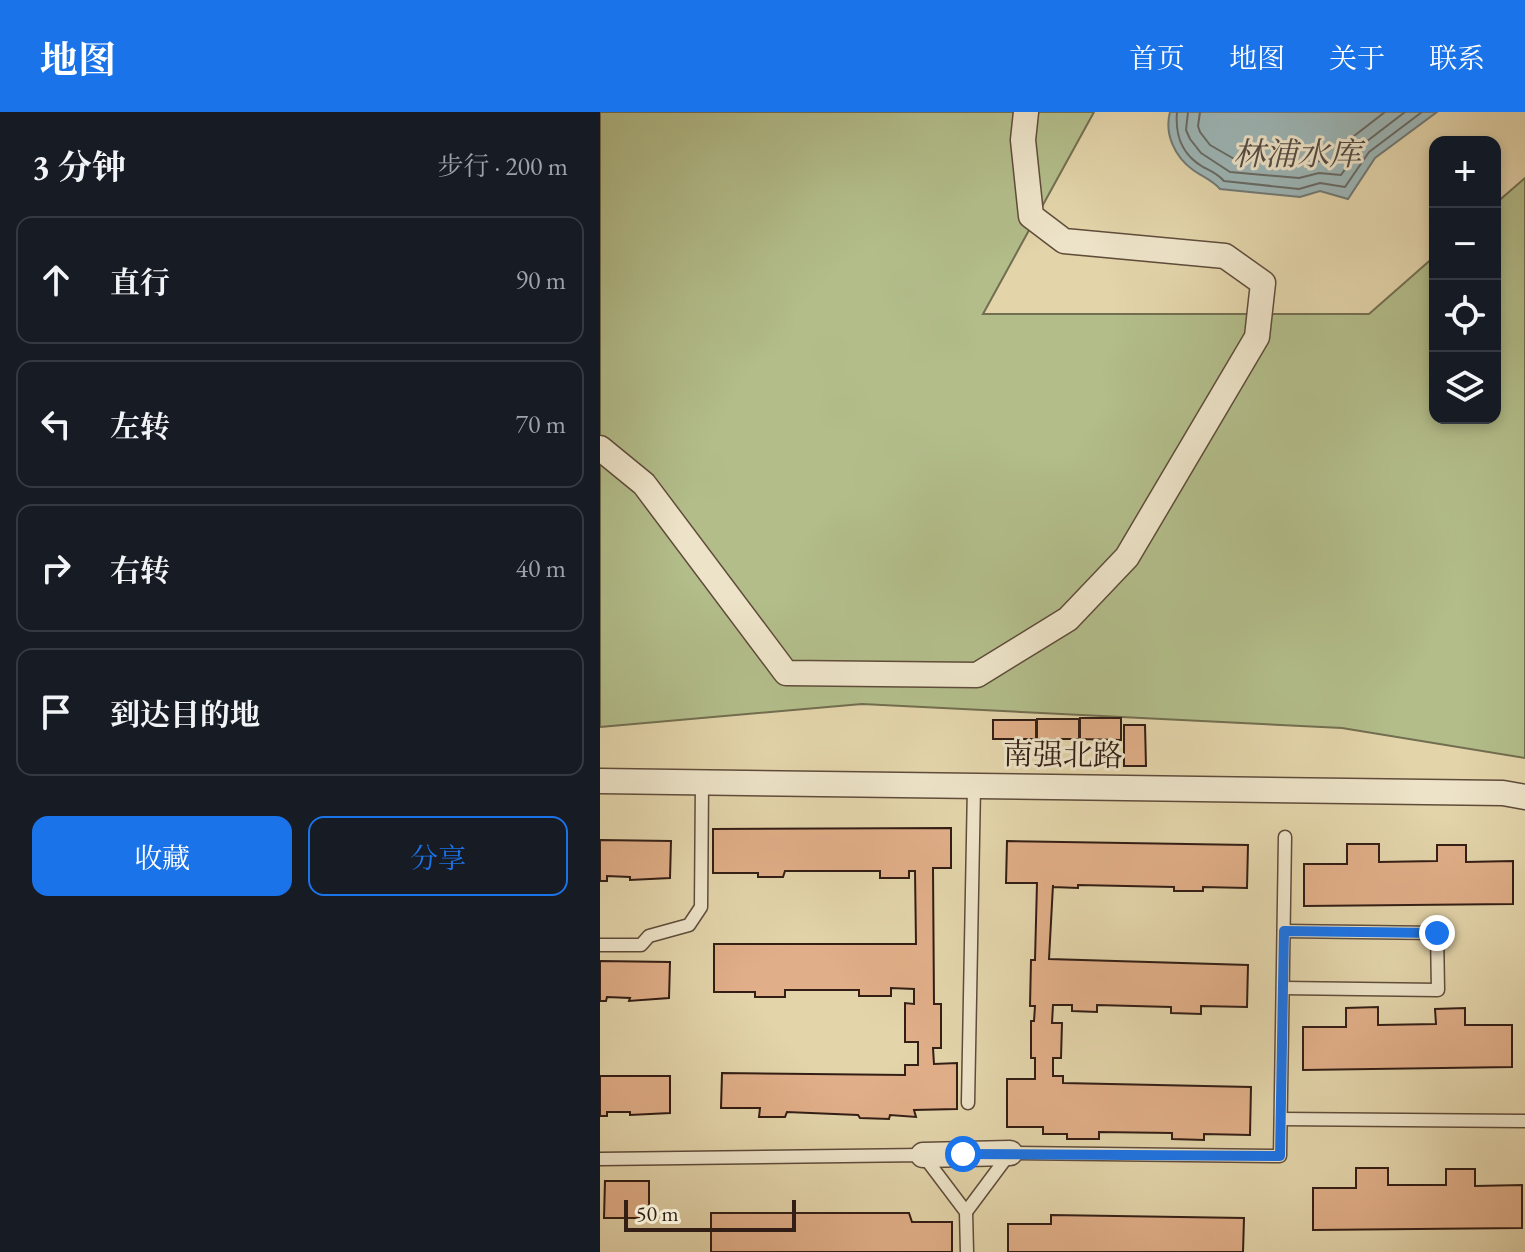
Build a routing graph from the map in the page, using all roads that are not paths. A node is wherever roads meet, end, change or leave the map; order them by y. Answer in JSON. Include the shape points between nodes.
{"nodes":[{"id":1,"x":1026,"y":112,"type":"edge"},
{"id":2,"x":600,"y":448,"type":"edge"},
{"id":3,"x":600,"y":781,"type":"edge"},
{"id":4,"x":702,"y":782,"type":"junction"},
{"id":5,"x":974,"y":786,"type":"junction"},
{"id":6,"x":1525,"y":797,"type":"edge"},
{"id":7,"x":1285,"y":837,"type":"dead end"},
{"id":8,"x":1284,"y":931,"type":"junction"},
{"id":9,"x":600,"y":945,"type":"edge"},
{"id":10,"x":1283,"y":988,"type":"junction"},
{"id":11,"x":968,"y":1103,"type":"dead end"},
{"id":12,"x":1281,"y":1119,"type":"junction"},
{"id":13,"x":1525,"y":1121,"type":"edge"},
{"id":14,"x":1010,"y":1153,"type":"junction"},
{"id":15,"x":923,"y":1155,"type":"junction"},
{"id":16,"x":600,"y":1159,"type":"edge"},
{"id":17,"x":966,"y":1212,"type":"junction"},
{"id":18,"x":967,"y":1252,"type":"edge"}],
"edges":[{"from":1,"to":2,"type":"street","via":[[1023,140],[1031,216],[1064,241],[1225,256],[1263,283],[1257,337],[1249,351],[1127,557],[1068,619],[977,675],[786,673],[644,484]]},
{"from":3,"to":4,"type":"street","name":"南强北路"},
{"from":4,"to":5,"type":"street","name":"南强北路"},
{"from":4,"to":9,"type":"lane","via":[[701,907],[689,925],[649,936],[641,945]]},
{"from":5,"to":6,"type":"street","name":"南强北路"},
{"from":5,"to":11,"type":"lane"},
{"from":7,"to":8,"type":"lane"},
{"from":8,"to":10,"type":"lane"},
{"from":8,"to":10,"type":"lane","via":[[1437,933],[1438,990]]},
{"from":10,"to":12,"type":"lane"},
{"from":12,"to":13,"type":"lane"},
{"from":12,"to":14,"type":"lane","via":[[1280,1156]]},
{"from":14,"to":15,"type":"street"},
{"from":14,"to":17,"type":"lane"},
{"from":15,"to":16,"type":"lane"},
{"from":15,"to":17,"type":"lane"},
{"from":17,"to":18,"type":"lane"}]}
